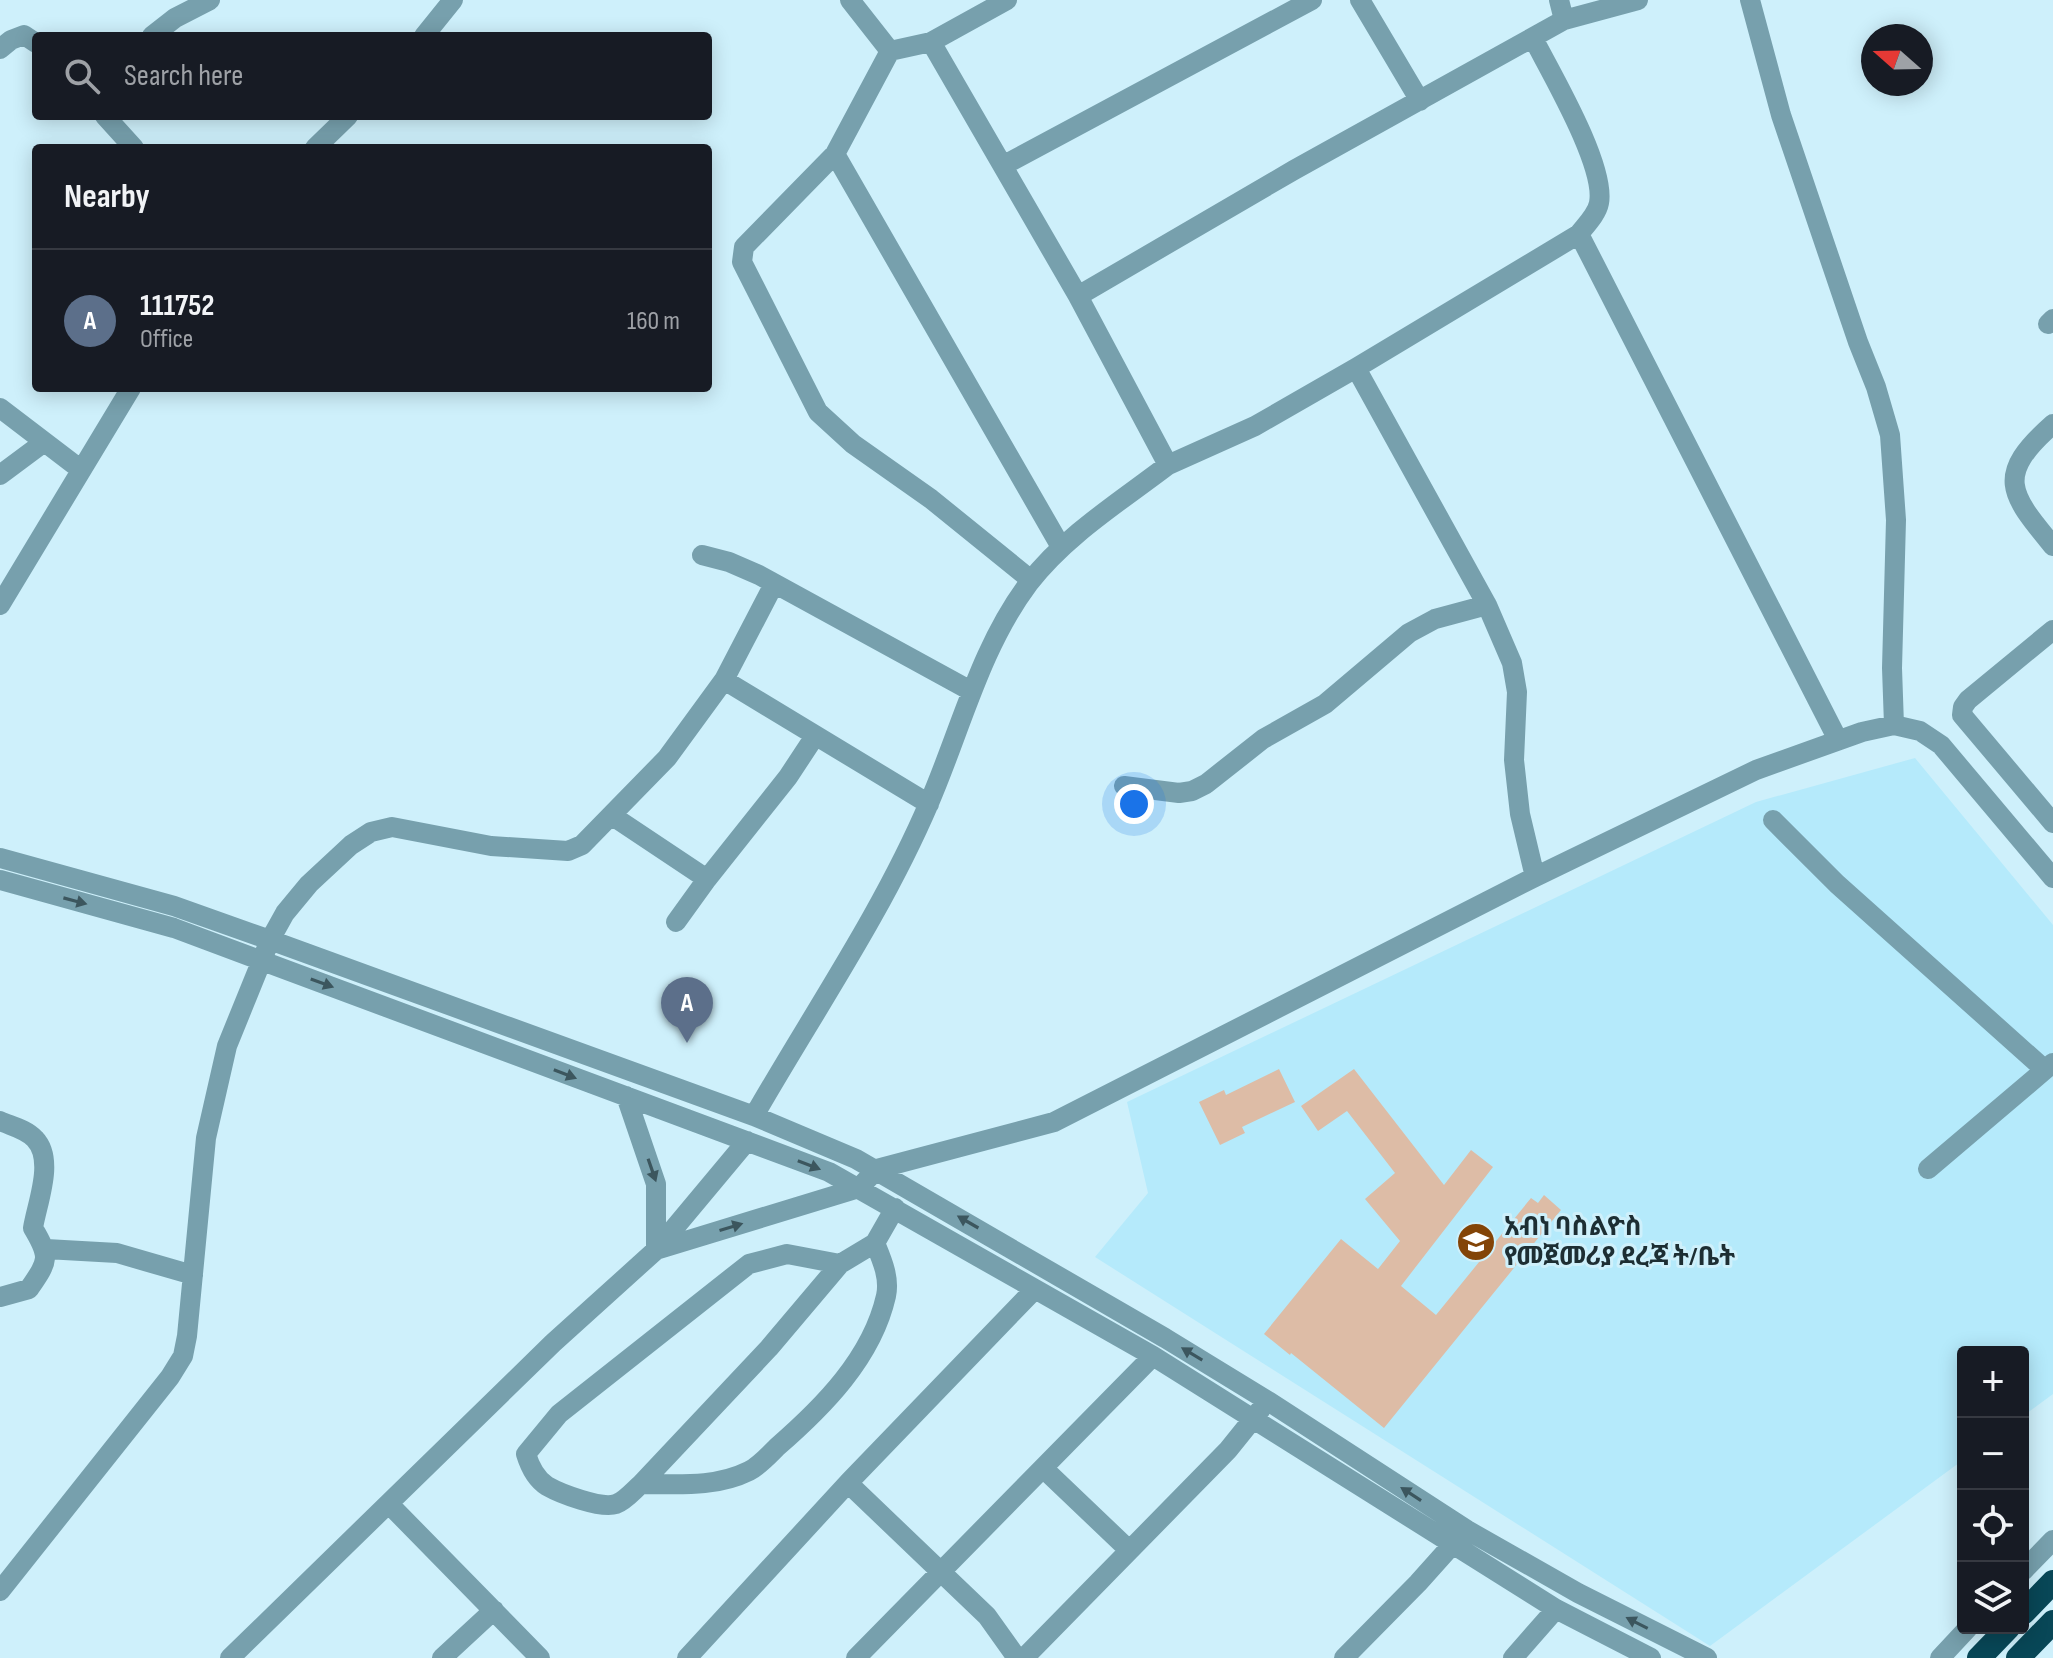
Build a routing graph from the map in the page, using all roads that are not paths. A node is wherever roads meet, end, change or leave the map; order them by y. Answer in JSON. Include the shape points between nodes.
{"nodes":[{"id":1,"x":210,"y":0,"type":"edge"},
{"id":2,"x":453,"y":0,"type":"edge"},
{"id":3,"x":850,"y":0,"type":"edge"},
{"id":4,"x":1007,"y":0,"type":"edge"},
{"id":5,"x":1312,"y":0,"type":"edge"},
{"id":6,"x":1360,"y":0,"type":"edge"},
{"id":7,"x":1638,"y":0,"type":"edge"},
{"id":8,"x":1750,"y":0,"type":"edge"},
{"id":9,"x":1562,"y":10,"type":"edge"},
{"id":10,"x":157,"y":32,"type":"edge"},
{"id":11,"x":427,"y":32,"type":"edge"},
{"id":12,"x":1533,"y":38,"type":"junction"},
{"id":13,"x":32,"y":40,"type":"edge"},
{"id":14,"x":931,"y":42,"type":"junction"},
{"id":15,"x":0,"y":49,"type":"edge"},
{"id":16,"x":890,"y":51,"type":"junction"},
{"id":17,"x":1420,"y":101,"type":"junction"},
{"id":18,"x":109,"y":120,"type":"edge"},
{"id":19,"x":344,"y":120,"type":"edge"},
{"id":20,"x":130,"y":144,"type":"edge"},
{"id":21,"x":319,"y":144,"type":"edge"},
{"id":22,"x":835,"y":154,"type":"junction"},
{"id":23,"x":1004,"y":165,"type":"junction"},
{"id":24,"x":1579,"y":234,"type":"junction"},
{"id":25,"x":1078,"y":296,"type":"junction"},
{"id":26,"x":1356,"y":368,"type":"junction"},
{"id":27,"x":128,"y":392,"type":"edge"},
{"id":28,"x":0,"y":408,"type":"edge"},
{"id":29,"x":2053,"y":424,"type":"edge"},
{"id":30,"x":43,"y":443,"type":"junction"},
{"id":31,"x":1168,"y":465,"type":"junction"},
{"id":32,"x":80,"y":469,"type":"junction"},
{"id":33,"x":0,"y":475,"type":"edge"},
{"id":34,"x":2053,"y":546,"type":"edge"},
{"id":35,"x":1061,"y":547,"type":"junction"},
{"id":36,"x":702,"y":555,"type":"dead end"},
{"id":37,"x":1031,"y":580,"type":"junction"},
{"id":38,"x":774,"y":584,"type":"junction"},
{"id":39,"x":0,"y":605,"type":"edge"},
{"id":40,"x":1487,"y":605,"type":"junction"},
{"id":41,"x":2053,"y":630,"type":"edge"},
{"id":42,"x":724,"y":680,"type":"junction"},
{"id":43,"x":971,"y":691,"type":"junction"},
{"id":44,"x":1894,"y":725,"type":"junction"},
{"id":45,"x":815,"y":736,"type":"junction"},
{"id":46,"x":1838,"y":740,"type":"junction"},
{"id":47,"x":1124,"y":786,"type":"dead end"},
{"id":48,"x":929,"y":804,"type":"junction"},
{"id":49,"x":611,"y":815,"type":"junction"},
{"id":50,"x":1773,"y":820,"type":"dead end"},
{"id":51,"x":2053,"y":823,"type":"edge"},
{"id":52,"x":0,"y":858,"type":"edge"},
{"id":53,"x":1535,"y":877,"type":"junction"},
{"id":54,"x":2053,"y":878,"type":"edge"},
{"id":55,"x":707,"y":879,"type":"junction"},
{"id":56,"x":0,"y":880,"type":"edge"},
{"id":57,"x":676,"y":922,"type":"dead end"},
{"id":58,"x":270,"y":940,"type":"junction"},
{"id":59,"x":262,"y":960,"type":"junction"},
{"id":60,"x":2048,"y":1066,"type":"edge"},
{"id":61,"x":626,"y":1096,"type":"junction"},
{"id":62,"x":754,"y":1116,"type":"junction"},
{"id":63,"x":0,"y":1121,"type":"edge"},
{"id":64,"x":747,"y":1141,"type":"junction"},
{"id":65,"x":877,"y":1169,"type":"junction"},
{"id":66,"x":1928,"y":1169,"type":"dead end"},
{"id":67,"x":859,"y":1188,"type":"junction"},
{"id":68,"x":895,"y":1208,"type":"junction"},
{"id":69,"x":875,"y":1243,"type":"junction"},
{"id":70,"x":46,"y":1249,"type":"junction"},
{"id":71,"x":656,"y":1250,"type":"junction"},
{"id":72,"x":840,"y":1264,"type":"junction"},
{"id":73,"x":193,"y":1275,"type":"junction"},
{"id":74,"x":1035,"y":1289,"type":"junction"},
{"id":75,"x":0,"y":1297,"type":"edge"},
{"id":76,"x":1153,"y":1356,"type":"junction"},
{"id":77,"x":1268,"y":1401,"type":"junction"},
{"id":78,"x":1253,"y":1420,"type":"junction"},
{"id":79,"x":1043,"y":1468,"type":"junction"},
{"id":80,"x":848,"y":1483,"type":"junction"},
{"id":81,"x":641,"y":1484,"type":"junction"},
{"id":82,"x":389,"y":1504,"type":"junction"},
{"id":83,"x":2053,"y":1540,"type":"edge"},
{"id":84,"x":1452,"y":1545,"type":"junction"},
{"id":85,"x":1129,"y":1550,"type":"junction"},
{"id":86,"x":2029,"y":1565,"type":"edge"},
{"id":87,"x":942,"y":1572,"type":"junction"},
{"id":88,"x":2053,"y":1582,"type":"edge"},
{"id":89,"x":1,"y":1589,"type":"edge"},
{"id":90,"x":2029,"y":1607,"type":"edge"},
{"id":91,"x":1556,"y":1609,"type":"junction"},
{"id":92,"x":494,"y":1610,"type":"junction"},
{"id":93,"x":2053,"y":1622,"type":"edge"},
{"id":94,"x":1962,"y":1634,"type":"edge"},
{"id":95,"x":2002,"y":1634,"type":"edge"},
{"id":96,"x":230,"y":1658,"type":"edge"},
{"id":97,"x":442,"y":1658,"type":"edge"},
{"id":98,"x":540,"y":1658,"type":"edge"},
{"id":99,"x":687,"y":1658,"type":"edge"},
{"id":100,"x":856,"y":1658,"type":"edge"},
{"id":101,"x":1017,"y":1658,"type":"edge"},
{"id":102,"x":1024,"y":1658,"type":"edge"},
{"id":103,"x":1344,"y":1658,"type":"edge"},
{"id":104,"x":1513,"y":1658,"type":"edge"},
{"id":105,"x":1651,"y":1658,"type":"edge"},
{"id":106,"x":1707,"y":1658,"type":"edge"},
{"id":107,"x":1940,"y":1658,"type":"edge"},
{"id":108,"x":1979,"y":1658,"type":"edge"},
{"id":109,"x":2018,"y":1658,"type":"edge"}],
"edges":[{"from":1,"to":10,"type":"street"},
{"from":2,"to":11,"type":"street"},
{"from":3,"to":16,"type":"street"},
{"from":4,"to":14,"type":"street"},
{"from":5,"to":23,"type":"street"},
{"from":6,"to":17,"type":"street"},
{"from":7,"to":9,"type":"street"},
{"from":8,"to":44,"type":"street","via":[[1781,115],[1890,435],[1896,520]]},
{"from":9,"to":12,"type":"street"},
{"from":12,"to":17,"type":"street"},
{"from":12,"to":24,"type":"street","via":[[1597,174],[1599,204]]},
{"from":13,"to":15,"type":"street","via":[[24,35]]},
{"from":14,"to":16,"type":"street"},
{"from":14,"to":23,"type":"street"},
{"from":16,"to":22,"type":"street"},
{"from":17,"to":25,"type":"street"},
{"from":18,"to":20,"type":"street"},
{"from":19,"to":21,"type":"street"},
{"from":22,"to":35,"type":"street"},
{"from":22,"to":37,"type":"street","via":[[754,235],[744,247],[742,262],[824,419]]},
{"from":23,"to":25,"type":"street"},
{"from":24,"to":26,"type":"street"},
{"from":24,"to":46,"type":"street"},
{"from":25,"to":31,"type":"street"},
{"from":26,"to":31,"type":"street","via":[[1255,426]]},
{"from":26,"to":40,"type":"street"},
{"from":27,"to":32,"type":"street"},
{"from":28,"to":30,"type":"street"},
{"from":29,"to":34,"type":"street","via":[[2020,457],[2013,478],[2015,496]]},
{"from":30,"to":32,"type":"street"},
{"from":30,"to":33,"type":"street"},
{"from":31,"to":35,"type":"street"},
{"from":32,"to":39,"type":"street"},
{"from":35,"to":37,"type":"street"},
{"from":36,"to":38,"type":"street"},
{"from":37,"to":43,"type":"street"},
{"from":38,"to":42,"type":"street"},
{"from":38,"to":43,"type":"street"},
{"from":40,"to":47,"type":"street","via":[[1435,619],[1409,633],[1325,704],[1263,739],[1192,791]]},
{"from":40,"to":53,"type":"street","via":[[1515,677],[1514,760]]},
{"from":41,"to":51,"type":"street","via":[[1968,700],[1962,715]]},
{"from":42,"to":45,"type":"street"},
{"from":42,"to":49,"type":"street","via":[[667,758]]},
{"from":43,"to":48,"type":"street"},
{"from":44,"to":46,"type":"street"},
{"from":44,"to":54,"type":"street","via":[[1920,731],[1941,745]]},
{"from":45,"to":48,"type":"street"},
{"from":45,"to":55,"type":"street"},
{"from":46,"to":53,"type":"street","via":[[1756,770]]},
{"from":48,"to":62,"type":"street","via":[[878,907]]},
{"from":49,"to":55,"type":"street"},
{"from":49,"to":58,"type":"street","via":[[582,845],[568,851],[491,846],[392,827],[371,832],[309,884]]},
{"from":50,"to":60,"type":"street","via":[[1837,884]]},
{"from":52,"to":58,"type":"street","via":[[174,906]]},
{"from":53,"to":65,"type":"street","via":[[1054,1122]]},
{"from":55,"to":57,"type":"street"},
{"from":56,"to":59,"type":"street","one_way":true,"via":[[174,928]]},
{"from":58,"to":59,"type":"street"},
{"from":58,"to":62,"type":"street"},
{"from":59,"to":61,"type":"street","one_way":true},
{"from":59,"to":73,"type":"street","via":[[227,1046],[206,1138]]},
{"from":60,"to":66,"type":"street"},
{"from":61,"to":64,"type":"street"},
{"from":61,"to":71,"type":"street","one_way":true,"via":[[656,1184]]},
{"from":62,"to":65,"type":"street"},
{"from":63,"to":70,"type":"street","via":[[27,1132],[42,1150],[44,1168],[33,1228]]},
{"from":64,"to":67,"type":"street","one_way":true},
{"from":64,"to":71,"type":"street"},
{"from":65,"to":67,"type":"street"},
{"from":77,"to":65,"type":"street","one_way":true},
{"from":67,"to":68,"type":"street"},
{"from":71,"to":67,"type":"street","one_way":true},
{"from":68,"to":69,"type":"street"},
{"from":68,"to":74,"type":"street"},
{"from":69,"to":72,"type":"street"},
{"from":69,"to":81,"type":"street","via":[[887,1273],[887,1295],[872,1335],[812,1417],[751,1471],[706,1484]]},
{"from":70,"to":73,"type":"street","via":[[117,1253]]},
{"from":70,"to":75,"type":"street","via":[[45,1265],[29,1289]]},
{"from":71,"to":82,"type":"street"},
{"from":72,"to":81,"type":"street"},
{"from":72,"to":81,"type":"street","via":[[787,1254],[749,1264],[559,1414],[526,1454],[531,1470],[546,1485],[604,1506],[618,1504]]},
{"from":73,"to":89,"type":"street","via":[[183,1356]]},
{"from":74,"to":76,"type":"street"},
{"from":74,"to":80,"type":"street"},
{"from":76,"to":78,"type":"street"},
{"from":76,"to":79,"type":"street"},
{"from":77,"to":78,"type":"street"},
{"from":106,"to":77,"type":"street","one_way":true,"via":[[1467,1530]]},
{"from":78,"to":84,"type":"street"},
{"from":78,"to":85,"type":"street"},
{"from":79,"to":85,"type":"street"},
{"from":79,"to":87,"type":"street"},
{"from":80,"to":87,"type":"street"},
{"from":80,"to":99,"type":"street"},
{"from":82,"to":92,"type":"street"},
{"from":82,"to":96,"type":"street"},
{"from":83,"to":86,"type":"street"},
{"from":84,"to":91,"type":"street"},
{"from":84,"to":103,"type":"street"},
{"from":85,"to":102,"type":"street"},
{"from":87,"to":100,"type":"street"},
{"from":87,"to":101,"type":"street","via":[[987,1616]]},
{"from":88,"to":90,"type":"highway"},
{"from":91,"to":104,"type":"street"},
{"from":91,"to":105,"type":"street"},
{"from":92,"to":97,"type":"street"},
{"from":92,"to":98,"type":"street"},
{"from":93,"to":109,"type":"highway"},
{"from":94,"to":107,"type":"street"},
{"from":95,"to":108,"type":"highway"}]}
